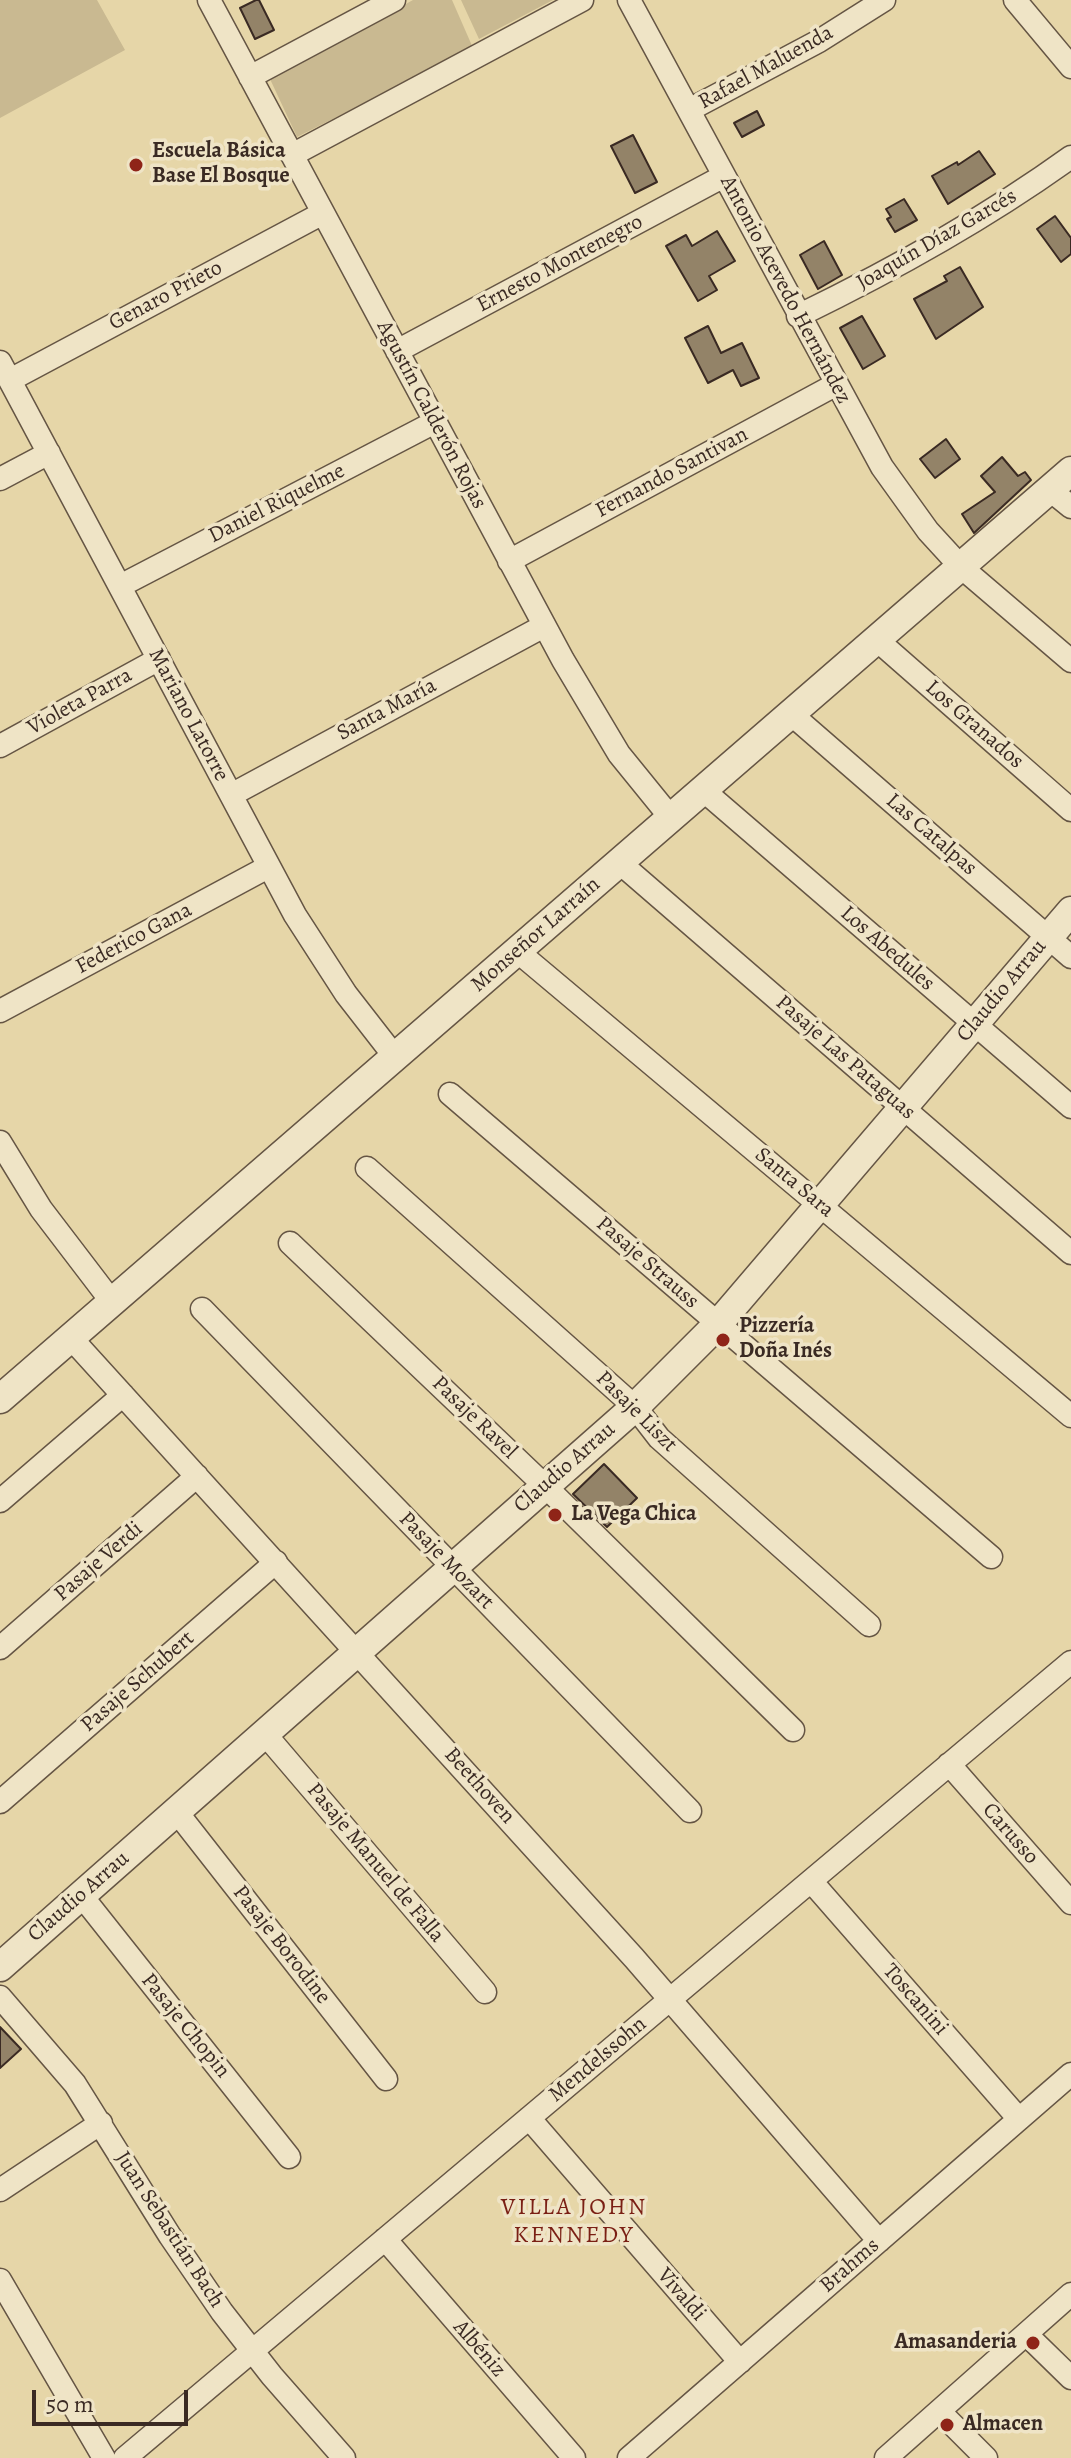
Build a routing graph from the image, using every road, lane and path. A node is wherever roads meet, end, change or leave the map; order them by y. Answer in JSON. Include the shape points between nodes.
{"nodes":[{"id":1,"x":209,"y":0,"type":"edge"},
{"id":2,"x":394,"y":0,"type":"edge"},
{"id":3,"x":582,"y":0,"type":"edge"},
{"id":4,"x":629,"y":0,"type":"edge"},
{"id":5,"x":884,"y":0,"type":"edge"},
{"id":6,"x":1015,"y":0,"type":"edge"},
{"id":7,"x":1071,"y":67,"type":"edge"},
{"id":8,"x":250,"y":77,"type":"junction"},
{"id":9,"x":689,"y":110,"type":"junction"},
{"id":10,"x":292,"y":155,"type":"junction"},
{"id":11,"x":1071,"y":157,"type":"edge"},
{"id":12,"x":724,"y":176,"type":"junction"},
{"id":13,"x":323,"y":213,"type":"junction"},
{"id":14,"x":798,"y":316,"type":"junction"},
{"id":15,"x":397,"y":351,"type":"junction"},
{"id":16,"x":5,"y":371,"type":"edge"},
{"id":17,"x":835,"y":385,"type":"junction"},
{"id":18,"x":435,"y":422,"type":"junction"},
{"id":19,"x":49,"y":453,"type":"junction"},
{"id":20,"x":0,"y":479,"type":"edge"},
{"id":21,"x":1064,"y":489,"type":"edge"},
{"id":22,"x":509,"y":561,"type":"junction"},
{"id":23,"x":961,"y":567,"type":"junction"},
{"id":24,"x":120,"y":586,"type":"junction"},
{"id":25,"x":544,"y":626,"type":"junction"},
{"id":26,"x":877,"y":640,"type":"junction"},
{"id":27,"x":159,"y":659,"type":"junction"},
{"id":28,"x":1071,"y":661,"type":"edge"},
{"id":29,"x":791,"y":714,"type":"junction"},
{"id":30,"x":0,"y":746,"type":"edge"},
{"id":31,"x":703,"y":790,"type":"junction"},
{"id":32,"x":231,"y":795,"type":"junction"},
{"id":33,"x":1071,"y":810,"type":"edge"},
{"id":34,"x":671,"y":818,"type":"junction"},
{"id":35,"x":620,"y":863,"type":"junction"},
{"id":36,"x":268,"y":867,"type":"junction"},
{"id":37,"x":1071,"y":911,"type":"edge"},
{"id":38,"x":1048,"y":937,"type":"junction"},
{"id":39,"x":517,"y":951,"type":"junction"},
{"id":40,"x":1071,"y":957,"type":"edge"},
{"id":41,"x":0,"y":1011,"type":"edge"},
{"id":42,"x":974,"y":1024,"type":"junction"},
{"id":43,"x":395,"y":1057,"type":"junction"},
{"id":44,"x":450,"y":1094,"type":"dead end"},
{"id":45,"x":1071,"y":1107,"type":"edge"},
{"id":46,"x":903,"y":1108,"type":"junction"},
{"id":47,"x":0,"y":1142,"type":"edge"},
{"id":48,"x":367,"y":1168,"type":"dead end"},
{"id":49,"x":820,"y":1205,"type":"junction"},
{"id":50,"x":290,"y":1243,"type":"dead end"},
{"id":51,"x":1071,"y":1253,"type":"edge"},
{"id":52,"x":112,"y":1302,"type":"junction"},
{"id":53,"x":202,"y":1309,"type":"dead end"},
{"id":54,"x":718,"y":1324,"type":"junction"},
{"id":55,"x":71,"y":1338,"type":"junction"},
{"id":56,"x":123,"y":1395,"type":"junction"},
{"id":57,"x":0,"y":1399,"type":"edge"},
{"id":58,"x":635,"y":1407,"type":"junction"},
{"id":59,"x":1071,"y":1416,"type":"edge"},
{"id":60,"x":197,"y":1476,"type":"junction"},
{"id":61,"x":545,"y":1486,"type":"junction"},
{"id":62,"x":0,"y":1501,"type":"edge"},
{"id":63,"x":991,"y":1557,"type":"dead end"},
{"id":64,"x":276,"y":1562,"type":"junction"},
{"id":65,"x":452,"y":1568,"type":"junction"},
{"id":66,"x":869,"y":1625,"type":"dead end"},
{"id":67,"x":0,"y":1648,"type":"edge"},
{"id":68,"x":358,"y":1651,"type":"junction"},
{"id":69,"x":1071,"y":1662,"type":"edge"},
{"id":70,"x":793,"y":1730,"type":"dead end"},
{"id":71,"x":265,"y":1734,"type":"junction"},
{"id":72,"x":949,"y":1764,"type":"junction"},
{"id":73,"x":0,"y":1802,"type":"edge"},
{"id":74,"x":176,"y":1811,"type":"junction"},
{"id":75,"x":690,"y":1811,"type":"dead end"},
{"id":76,"x":811,"y":1881,"type":"junction"},
{"id":77,"x":81,"y":1895,"type":"junction"},
{"id":78,"x":1071,"y":1903,"type":"edge"},
{"id":79,"x":0,"y":1967,"type":"edge"},
{"id":80,"x":485,"y":1992,"type":"dead end"},
{"id":81,"x":0,"y":1997,"type":"edge"},
{"id":82,"x":671,"y":1999,"type":"junction"},
{"id":83,"x":1071,"y":2074,"type":"edge"},
{"id":84,"x":386,"y":2079,"type":"dead end"},
{"id":85,"x":529,"y":2118,"type":"junction"},
{"id":86,"x":1019,"y":2119,"type":"junction"},
{"id":87,"x":101,"y":2123,"type":"junction"},
{"id":88,"x":289,"y":2157,"type":"dead end"},
{"id":89,"x":0,"y":2190,"type":"edge"},
{"id":90,"x":385,"y":2239,"type":"junction"},
{"id":91,"x":879,"y":2241,"type":"junction"},
{"id":92,"x":0,"y":2280,"type":"edge"},
{"id":93,"x":1071,"y":2294,"type":"edge"},
{"id":94,"x":1026,"y":2334,"type":"junction"},
{"id":95,"x":252,"y":2351,"type":"junction"},
{"id":96,"x":740,"y":2362,"type":"junction"},
{"id":97,"x":1071,"y":2378,"type":"edge"},
{"id":98,"x":939,"y":2411,"type":"junction"},
{"id":99,"x":104,"y":2458,"type":"edge"},
{"id":100,"x":125,"y":2458,"type":"edge"},
{"id":101,"x":344,"y":2458,"type":"edge"},
{"id":102,"x":574,"y":2458,"type":"edge"},
{"id":103,"x":629,"y":2458,"type":"edge"},
{"id":104,"x":886,"y":2458,"type":"edge"},
{"id":105,"x":986,"y":2458,"type":"edge"}],
"edges":[{"from":1,"to":8,"type":"street","name":"Agustín Calderón Rojas"},
{"from":2,"to":8,"type":"street"},
{"from":3,"to":10,"type":"street"},
{"from":4,"to":9,"type":"street","name":"Antonio Acevedo Hernández"},
{"from":5,"to":9,"type":"street","name":"Rafael Maluenda"},
{"from":6,"to":7,"type":"street"},
{"from":8,"to":10,"type":"street","name":"Agustín Calderón Rojas"},
{"from":9,"to":12,"type":"street","name":"Antonio Acevedo Hernández"},
{"from":10,"to":13,"type":"street","name":"Agustín Calderón Rojas"},
{"from":11,"to":14,"type":"street","name":"Joaquín Díaz Garcés","via":[[922,252]]},
{"from":12,"to":14,"type":"street","name":"Antonio Acevedo Hernández"},
{"from":12,"to":15,"type":"street","name":"Ernesto Montenegro"},
{"from":13,"to":15,"type":"street","name":"Agustín Calderón Rojas"},
{"from":13,"to":16,"type":"street","name":"Genaro Prieto"},
{"from":14,"to":17,"type":"street","name":"Antonio Acevedo Hernández"},
{"from":15,"to":18,"type":"street","name":"Agustín Calderón Rojas"},
{"from":16,"to":19,"type":"street","name":"Mariano Latorre"},
{"from":17,"to":22,"type":"street","name":"Fernando Santivan"},
{"from":17,"to":23,"type":"street","name":"Antonio Acevedo Hernández","via":[[888,477]]},
{"from":18,"to":22,"type":"street","name":"Agustín Calderón Rojas"},
{"from":18,"to":24,"type":"street","name":"Daniel Riquelme"},
{"from":19,"to":20,"type":"street"},
{"from":19,"to":24,"type":"street","name":"Mariano Latorre"},
{"from":21,"to":23,"type":"street","name":"Monseñor Larraín"},
{"from":22,"to":25,"type":"street","name":"Agustín Calderón Rojas"},
{"from":23,"to":26,"type":"street","name":"Monseñor Larraín"},
{"from":23,"to":28,"type":"street","name":"Antonio Acevedo Hernández"},
{"from":24,"to":27,"type":"street","name":"Mariano Latorre"},
{"from":25,"to":32,"type":"street","name":"Santa María"},
{"from":25,"to":34,"type":"street","name":"Agustín Calderón Rojas","via":[[619,754]]},
{"from":26,"to":29,"type":"street","name":"Monseñor Larraín"},
{"from":26,"to":33,"type":"street","name":"Los Granados"},
{"from":27,"to":30,"type":"street","name":"Violeta Parra"},
{"from":27,"to":32,"type":"street","name":"Mariano Latorre"},
{"from":29,"to":31,"type":"street","name":"Monseñor Larraín"},
{"from":29,"to":38,"type":"street","name":"Las Catalpas"},
{"from":31,"to":34,"type":"street","name":"Monseñor Larraín"},
{"from":31,"to":42,"type":"street","name":"Los Abedules"},
{"from":32,"to":36,"type":"street","name":"Mariano Latorre"},
{"from":34,"to":35,"type":"street","name":"Monseñor Larraín"},
{"from":35,"to":39,"type":"street","name":"Monseñor Larraín"},
{"from":35,"to":46,"type":"street","name":"Pasaje Las Pataguas"},
{"from":36,"to":41,"type":"street","name":"Federico Gana"},
{"from":36,"to":43,"type":"street","name":"Mariano Latorre","via":[[324,961]]},
{"from":37,"to":38,"type":"street","name":"Claudio Arrau"},
{"from":38,"to":40,"type":"street","name":"Las Catalpas"},
{"from":38,"to":42,"type":"street","name":"Claudio Arrau"},
{"from":39,"to":43,"type":"street","name":"Monseñor Larraín"},
{"from":39,"to":49,"type":"street","name":"Santa Sara"},
{"from":42,"to":45,"type":"street","name":"Los Abedules"},
{"from":42,"to":46,"type":"street","name":"Claudio Arrau"},
{"from":43,"to":52,"type":"street","name":"Monseñor Larraín"},
{"from":44,"to":54,"type":"street","name":"Pasaje Strauss"},
{"from":46,"to":49,"type":"street","name":"Claudio Arrau"},
{"from":46,"to":51,"type":"street","name":"Pasaje Las Pataguas"},
{"from":47,"to":52,"type":"street","via":[[63,1241]]},
{"from":48,"to":58,"type":"street","name":"Pasaje Liszt"},
{"from":49,"to":54,"type":"street","name":"Claudio Arrau"},
{"from":49,"to":59,"type":"street","name":"Santa Sara"},
{"from":50,"to":61,"type":"street","name":"Pasaje Ravel"},
{"from":52,"to":55,"type":"street","name":"Monseñor Larraín"},
{"from":53,"to":65,"type":"street","name":"Pasaje Mozart"},
{"from":54,"to":58,"type":"street","name":"Claudio Arrau"},
{"from":54,"to":63,"type":"street","name":"Pasaje Strauss"},
{"from":55,"to":56,"type":"street","name":"Beethoven"},
{"from":55,"to":57,"type":"street","name":"Monseñor Larraín"},
{"from":56,"to":60,"type":"street","name":"Beethoven"},
{"from":56,"to":62,"type":"street"},
{"from":58,"to":61,"type":"street","name":"Claudio Arrau"},
{"from":58,"to":66,"type":"street","name":"Pasaje Liszt","via":[[659,1438]]},
{"from":60,"to":64,"type":"street","name":"Beethoven"},
{"from":60,"to":67,"type":"street","name":"Pasaje Verdi"},
{"from":61,"to":65,"type":"street","name":"Claudio Arrau"},
{"from":61,"to":70,"type":"street","name":"Pasaje Ravel"},
{"from":64,"to":68,"type":"street","name":"Beethoven"},
{"from":64,"to":73,"type":"street","name":"Pasaje Schubert"},
{"from":65,"to":68,"type":"street","name":"Claudio Arrau"},
{"from":65,"to":75,"type":"street","name":"Pasaje Mozart"},
{"from":68,"to":71,"type":"street","name":"Claudio Arrau"},
{"from":68,"to":82,"type":"street","name":"Beethoven"},
{"from":69,"to":72,"type":"street","name":"Mendelssohn"},
{"from":71,"to":74,"type":"street","name":"Claudio Arrau"},
{"from":71,"to":80,"type":"street","name":"Pasaje Manuel de Falla"},
{"from":72,"to":76,"type":"street","name":"Mendelssohn"},
{"from":72,"to":78,"type":"street","name":"Carusso"},
{"from":74,"to":77,"type":"street","name":"Claudio Arrau"},
{"from":74,"to":84,"type":"street","name":"Pasaje Borodine"},
{"from":76,"to":82,"type":"street","name":"Mendelssohn"},
{"from":76,"to":86,"type":"street","name":"Toscanini"},
{"from":77,"to":79,"type":"street","name":"Claudio Arrau"},
{"from":77,"to":88,"type":"street","name":"Pasaje Chopin"},
{"from":81,"to":87,"type":"street","name":"Juan Sebastián Bach","via":[[68,2075]]},
{"from":82,"to":85,"type":"street","name":"Mendelssohn"},
{"from":82,"to":91,"type":"street","name":"Beethoven"},
{"from":83,"to":86,"type":"street","name":"Brahms"},
{"from":85,"to":90,"type":"street","name":"Mendelssohn"},
{"from":85,"to":96,"type":"street","name":"Vivaldi"},
{"from":86,"to":91,"type":"street","name":"Brahms"},
{"from":87,"to":89,"type":"street"},
{"from":87,"to":95,"type":"street","name":"Juan Sebastián Bach","via":[[188,2264]]},
{"from":90,"to":95,"type":"street","name":"Mendelssohn"},
{"from":90,"to":102,"type":"street","name":"Albéniz"},
{"from":91,"to":96,"type":"street","name":"Brahms"},
{"from":92,"to":99,"type":"street"},
{"from":93,"to":94,"type":"street"},
{"from":94,"to":97,"type":"street"},
{"from":94,"to":98,"type":"street"},
{"from":95,"to":100,"type":"street","name":"Mendelssohn"},
{"from":95,"to":101,"type":"street","name":"Juan Sebastián Bach"},
{"from":96,"to":103,"type":"street","name":"Brahms"},
{"from":98,"to":104,"type":"street"},
{"from":98,"to":105,"type":"street"}]}
